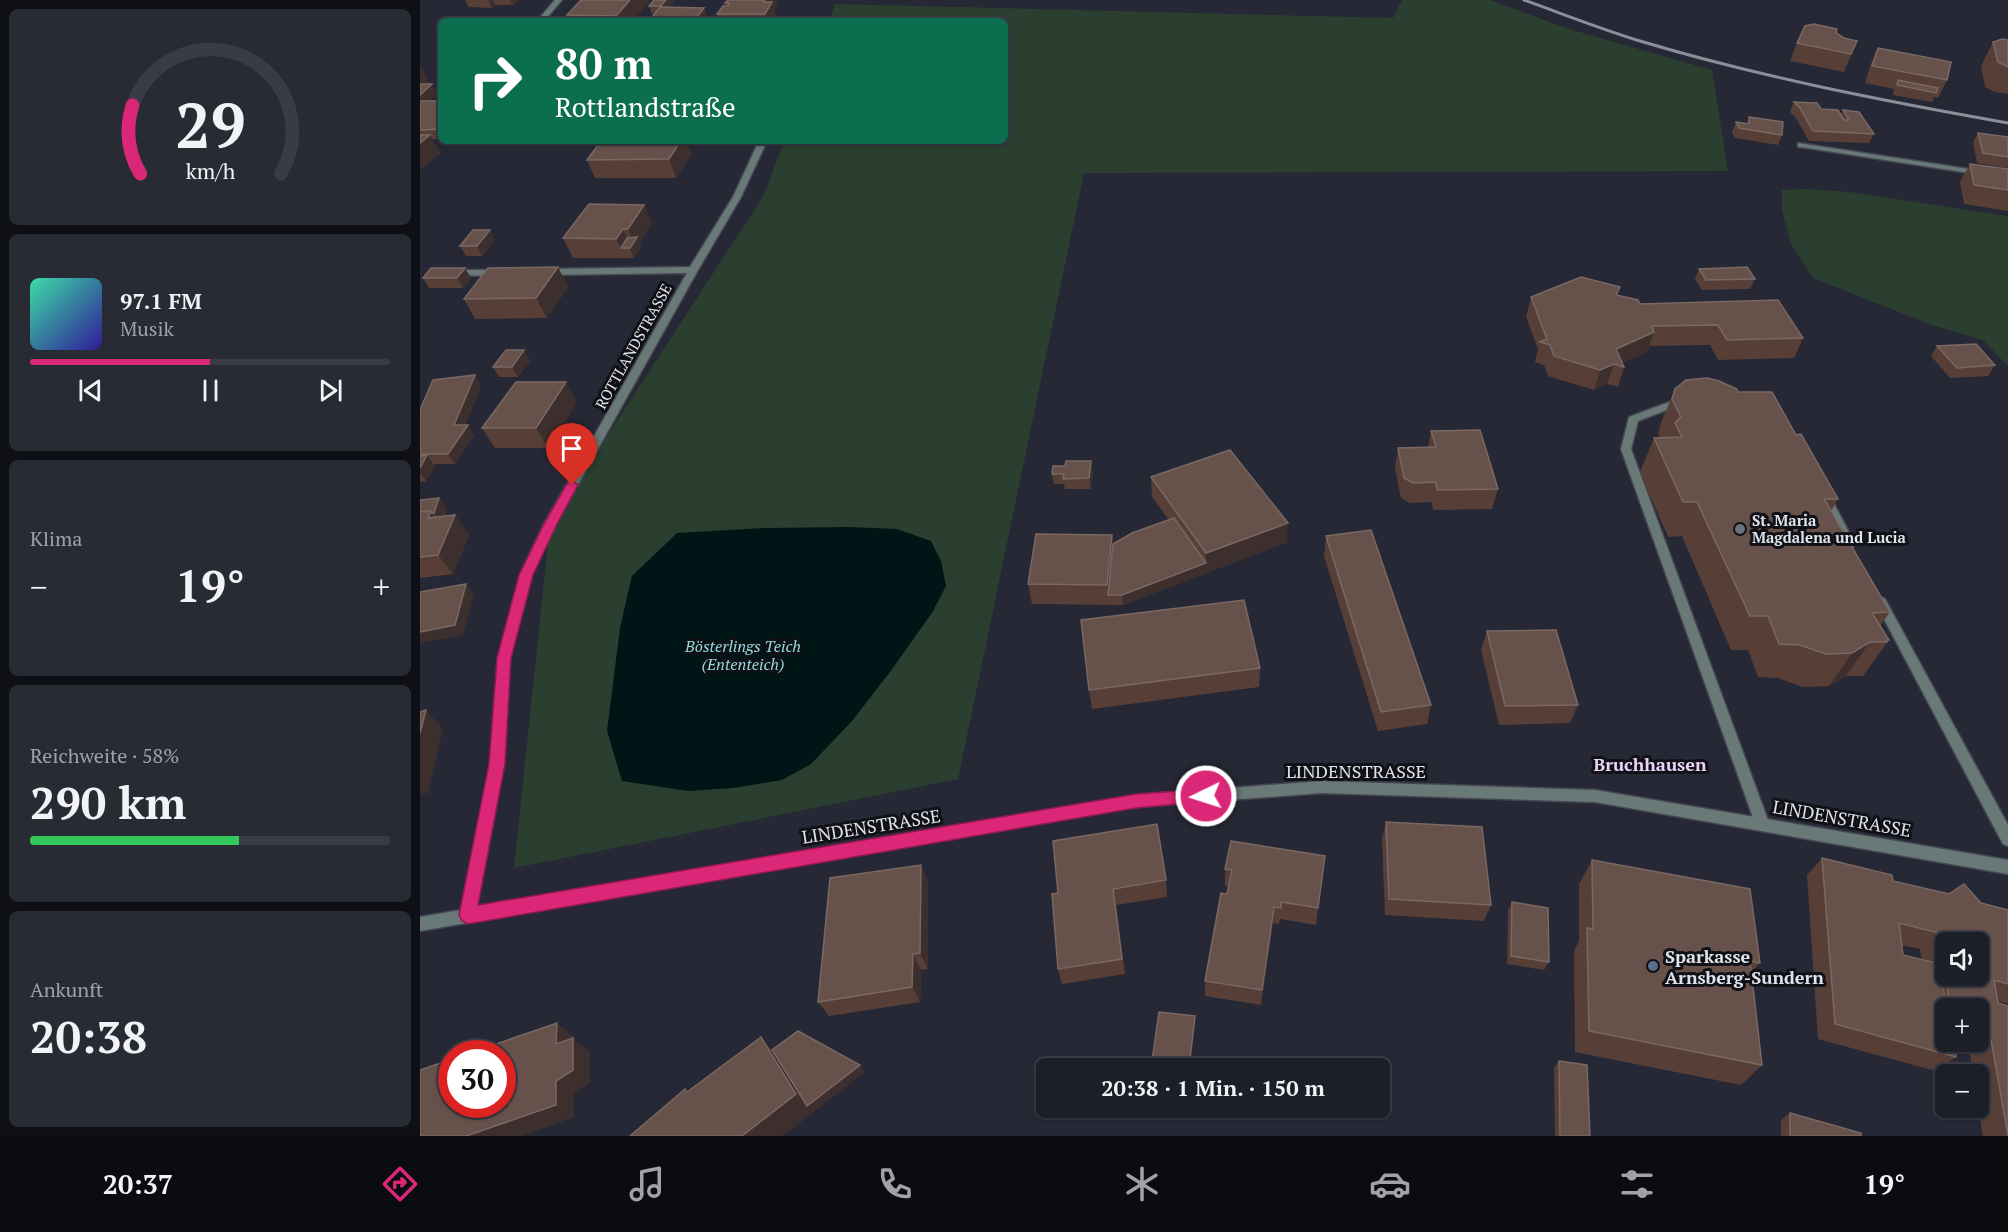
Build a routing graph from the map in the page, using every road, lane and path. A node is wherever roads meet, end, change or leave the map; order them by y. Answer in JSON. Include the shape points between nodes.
{"nodes":[{"id":1,"x":559,"y":0,"type":"edge"},
{"id":2,"x":543,"y":18,"type":"edge"},
{"id":3,"x":762,"y":144,"type":"edge"},
{"id":4,"x":1801,"y":145,"type":"dead end"},
{"id":5,"x":2008,"y":177,"type":"edge"},
{"id":6,"x":693,"y":270,"type":"junction"},
{"id":7,"x":531,"y":272,"type":"edge"},
{"id":8,"x":508,"y":273,"type":"edge"},
{"id":9,"x":438,"y":274,"type":"edge"},
{"id":10,"x":1694,"y":400,"type":"edge"},
{"id":11,"x":1817,"y":484,"type":"edge"},
{"id":12,"x":1857,"y":558,"type":"edge"},
{"id":13,"x":1874,"y":589,"type":"edge"},
{"id":14,"x":1762,"y":823,"type":"junction"},
{"id":15,"x":2008,"y":838,"type":"edge"},
{"id":16,"x":2008,"y":867,"type":"edge"},
{"id":17,"x":468,"y":915,"type":"junction"},
{"id":18,"x":420,"y":924,"type":"edge"}],
"edges":[{"from":1,"to":2,"type":"street"},
{"from":3,"to":6,"type":"street","name":"ROTTLANDSTRASSE","via":[[737,197]]},
{"from":4,"to":5,"type":"street"},
{"from":6,"to":7,"type":"street","name":"ROTTLANDSTRASSE"},
{"from":6,"to":17,"type":"street","name":"ROTTLANDSTRASSE","via":[[550,524],[526,575],[504,658],[497,764]]},
{"from":8,"to":9,"type":"street"},
{"from":10,"to":14,"type":"street","via":[[1683,399],[1634,419],[1626,449]]},
{"from":11,"to":12,"type":"street"},
{"from":13,"to":15,"type":"street"},
{"from":14,"to":16,"type":"street","name":"LINDENSTRASSE"},
{"from":14,"to":17,"type":"street","name":"LINDENSTRASSE","via":[[1595,796],[1322,787],[1136,801]]},
{"from":17,"to":18,"type":"street","name":"LINDENSTRASSE"}]}
